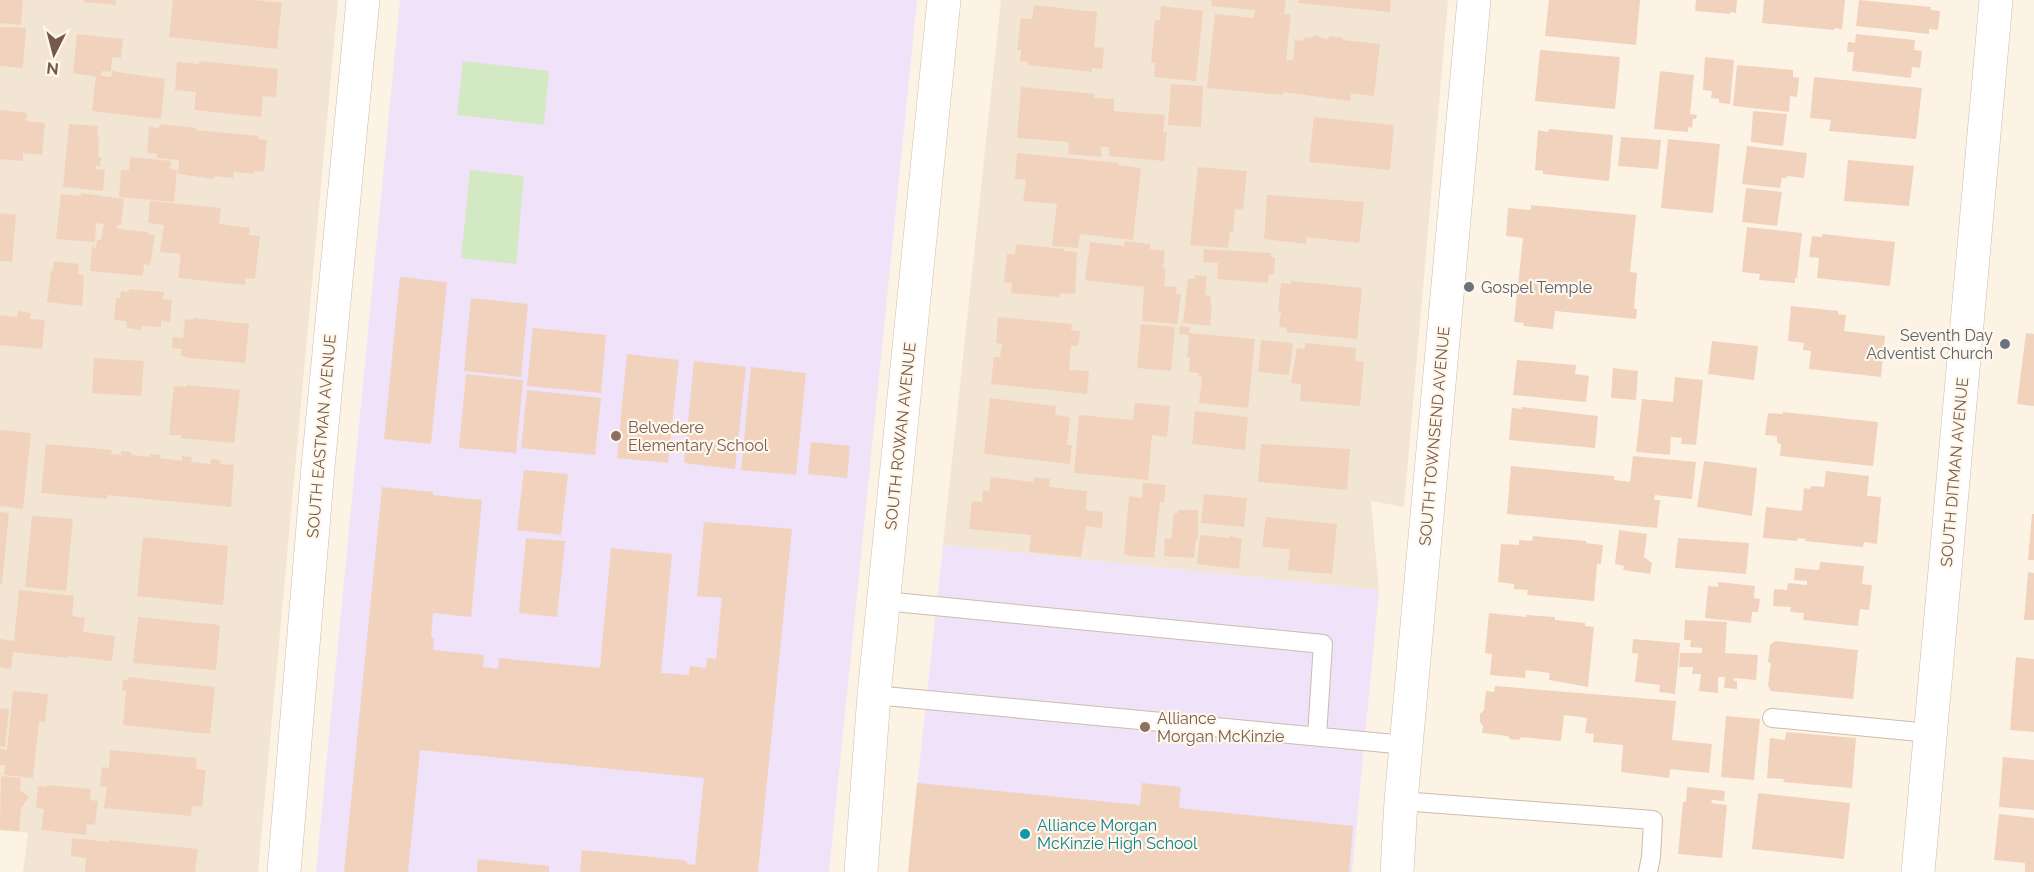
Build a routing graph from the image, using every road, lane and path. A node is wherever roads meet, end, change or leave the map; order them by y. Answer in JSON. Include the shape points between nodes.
{"nodes":[{"id":1,"x":363,"y":0,"type":"edge"},
{"id":2,"x":944,"y":0,"type":"edge"},
{"id":3,"x":1474,"y":0,"type":"edge"},
{"id":4,"x":1996,"y":0,"type":"edge"},
{"id":5,"x":884,"y":601,"type":"junction"},
{"id":6,"x":874,"y":695,"type":"junction"},
{"id":7,"x":1772,"y":718,"type":"dead end"},
{"id":8,"x":1930,"y":733,"type":"junction"},
{"id":9,"x":1317,"y":736,"type":"junction"},
{"id":10,"x":1406,"y":745,"type":"junction"},
{"id":11,"x":1401,"y":801,"type":"junction"},
{"id":12,"x":284,"y":872,"type":"edge"},
{"id":13,"x":861,"y":872,"type":"edge"},
{"id":14,"x":1397,"y":872,"type":"edge"},
{"id":15,"x":1648,"y":872,"type":"edge"},
{"id":16,"x":1918,"y":872,"type":"edge"}],
"edges":[{"from":1,"to":12,"type":"street","name":"SOUTH EASTMAN AVENUE"},
{"from":2,"to":5,"type":"street","name":"SOUTH ROWAN AVENUE"},
{"from":3,"to":10,"type":"street","name":"SOUTH TOWNSEND AVENUE"},
{"from":4,"to":8,"type":"street","name":"SOUTH DITMAN AVENUE"},
{"from":5,"to":6,"type":"street","name":"SOUTH ROWAN AVENUE"},
{"from":5,"to":9,"type":"lane","via":[[1323,644]]},
{"from":6,"to":9,"type":"lane"},
{"from":6,"to":13,"type":"street","name":"SOUTH ROWAN AVENUE"},
{"from":7,"to":8,"type":"lane"},
{"from":8,"to":16,"type":"street","name":"SOUTH DITMAN AVENUE"},
{"from":9,"to":10,"type":"lane"},
{"from":10,"to":11,"type":"street","name":"SOUTH TOWNSEND AVENUE"},
{"from":11,"to":14,"type":"street","name":"SOUTH TOWNSEND AVENUE"},
{"from":11,"to":15,"type":"lane","via":[[1653,820]]}]}
